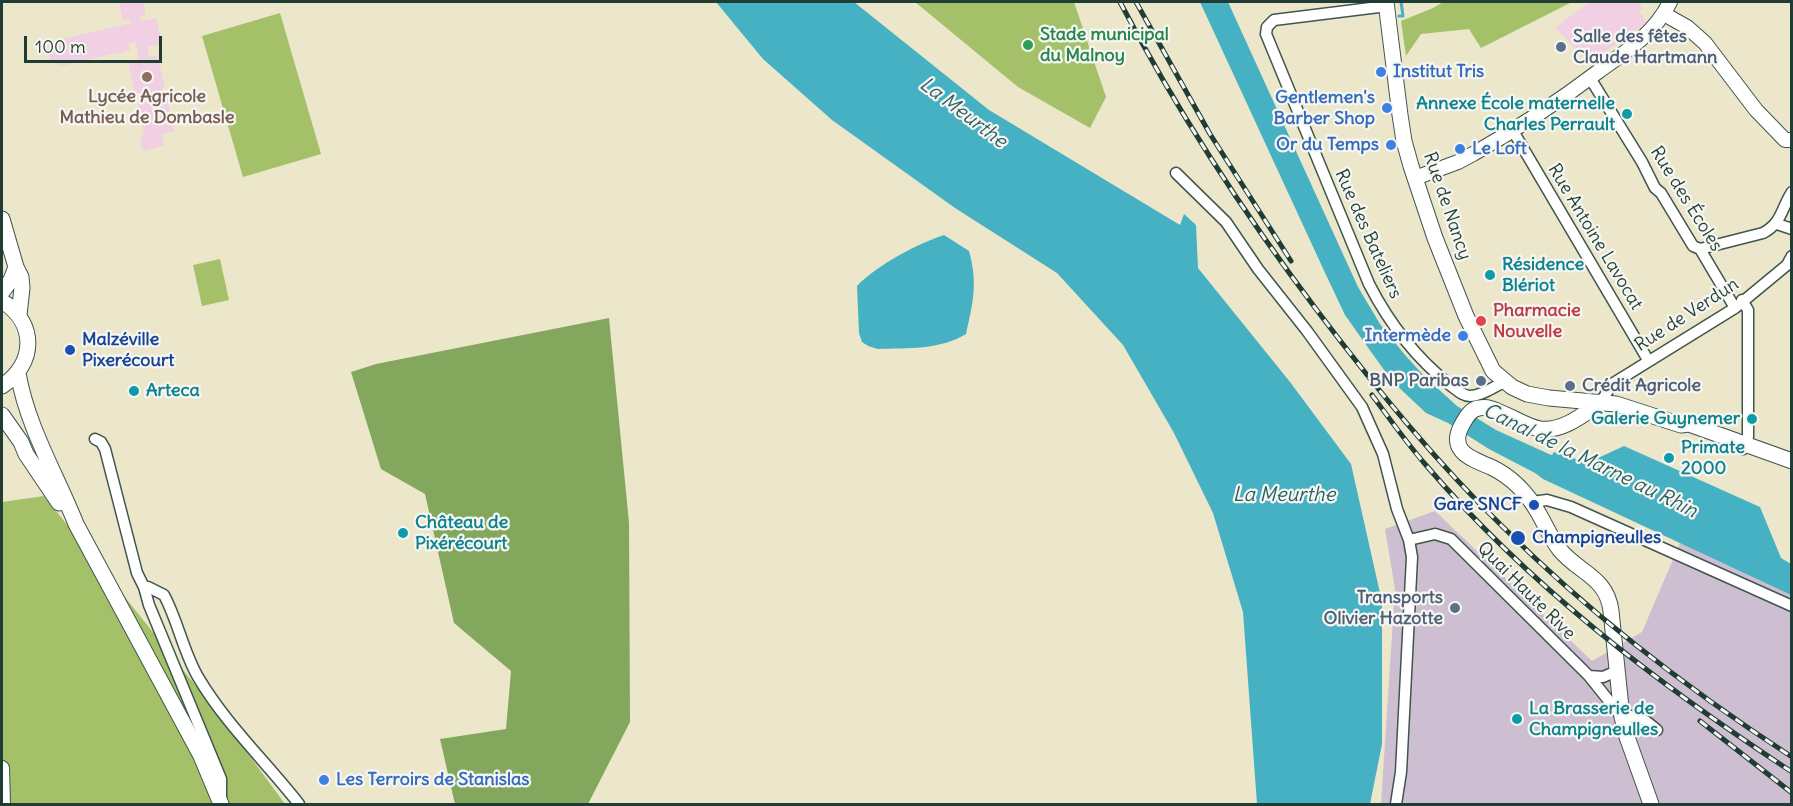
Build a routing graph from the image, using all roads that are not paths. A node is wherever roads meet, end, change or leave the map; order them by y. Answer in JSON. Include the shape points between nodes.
{"nodes":[{"id":1,"x":1387,"y":4,"type":"edge"},
{"id":2,"x":1667,"y":8,"type":"edge"},
{"id":3,"x":1590,"y":78,"type":"junction"},
{"id":4,"x":1513,"y":131,"type":"junction"},
{"id":5,"x":1791,"y":140,"type":"edge"},
{"id":6,"x":1176,"y":173,"type":"dead end"},
{"id":7,"x":1415,"y":178,"type":"junction"},
{"id":8,"x":1791,"y":192,"type":"edge"},
{"id":9,"x":2,"y":219,"type":"edge"},
{"id":10,"x":1777,"y":224,"type":"junction"},
{"id":11,"x":1791,"y":229,"type":"edge"},
{"id":12,"x":1700,"y":249,"type":"junction"},
{"id":13,"x":1791,"y":256,"type":"edge"},
{"id":14,"x":16,"y":267,"type":"junction"},
{"id":15,"x":2,"y":292,"type":"edge"},
{"id":16,"x":2,"y":301,"type":"edge"},
{"id":17,"x":1738,"y":304,"type":"junction"},
{"id":18,"x":18,"y":315,"type":"junction"},
{"id":19,"x":1648,"y":360,"type":"junction"},
{"id":20,"x":18,"y":373,"type":"junction"},
{"id":21,"x":1504,"y":382,"type":"junction"},
{"id":22,"x":2,"y":386,"type":"edge"},
{"id":23,"x":1564,"y":399,"type":"junction"},
{"id":24,"x":1601,"y":402,"type":"junction"},
{"id":25,"x":2,"y":416,"type":"edge"},
{"id":26,"x":1558,"y":426,"type":"junction"},
{"id":27,"x":95,"y":439,"type":"dead end"},
{"id":28,"x":21,"y":442,"type":"junction"},
{"id":29,"x":42,"y":447,"type":"junction"},
{"id":30,"x":1744,"y":447,"type":"junction"},
{"id":31,"x":1791,"y":461,"type":"edge"},
{"id":32,"x":1791,"y":467,"type":"edge"},
{"id":33,"x":1532,"y":502,"type":"junction"},
{"id":34,"x":76,"y":524,"type":"junction"},
{"id":35,"x":1409,"y":540,"type":"junction"},
{"id":36,"x":144,"y":587,"type":"junction"},
{"id":37,"x":1791,"y":606,"type":"edge"},
{"id":38,"x":1589,"y":676,"type":"junction"},
{"id":39,"x":1617,"y":676,"type":"junction"},
{"id":40,"x":1597,"y":686,"type":"junction"},
{"id":41,"x":1622,"y":717,"type":"junction"},
{"id":42,"x":1657,"y":730,"type":"dead end"},
{"id":43,"x":2,"y":768,"type":"edge"},
{"id":44,"x":3,"y":804,"type":"edge"},
{"id":45,"x":221,"y":804,"type":"edge"},
{"id":46,"x":299,"y":804,"type":"edge"},
{"id":47,"x":1396,"y":804,"type":"edge"},
{"id":48,"x":1651,"y":804,"type":"edge"}],
"edges":[{"from":1,"to":7,"type":"main road","name":"Rue de Nancy","via":[[1404,141]]},
{"from":1,"to":21,"type":"street","name":"Rue des Bateliers","via":[[1274,20],[1266,34],[1369,284],[1389,319],[1411,348],[1463,395],[1479,394]]},
{"from":2,"to":3,"type":"street","via":[[1646,36]]},
{"from":2,"to":5,"type":"street","via":[[1697,35],[1756,110],[1785,140]]},
{"from":3,"to":4,"type":"street"},
{"from":3,"to":12,"type":"street","name":"Rue des Écoles","via":[[1655,188],[1693,246]]},
{"from":4,"to":7,"type":"street","via":[[1458,162]]},
{"from":4,"to":19,"type":"street","name":"Rue Antoine Lavocat"},
{"from":6,"to":35,"type":"street","via":[[1226,222],[1362,407],[1383,454]]},
{"from":7,"to":21,"type":"main road","name":"Rue de Nancy","via":[[1466,316],[1493,371]]},
{"from":8,"to":10,"type":"street"},
{"from":9,"to":14,"type":"main road"},
{"from":10,"to":11,"type":"street"},
{"from":10,"to":12,"type":"street","via":[[1763,233]]},
{"from":12,"to":17,"type":"street","name":"Rue des Écoles"},
{"from":13,"to":17,"type":"street","name":"Rue de Verdun","via":[[1774,277]]},
{"from":14,"to":15,"type":"main road"},
{"from":14,"to":18,"type":"main road","via":[[22,288]]},
{"from":16,"to":18,"type":"main road"},
{"from":17,"to":19,"type":"street","name":"Rue de Verdun"},
{"from":17,"to":30,"type":"street","name":"Rue des Écoles","via":[[1748,310],[1748,437]]},
{"from":18,"to":20,"type":"main road","via":[[28,344]]},
{"from":19,"to":24,"type":"street","name":"Rue de Verdun","via":[[1612,384]]},
{"from":20,"to":22,"type":"main road"},
{"from":20,"to":29,"type":"main road","via":[[20,390]]},
{"from":21,"to":23,"type":"main road","name":"Rue de Nancy","via":[[1527,394]]},
{"from":23,"to":24,"type":"main road","name":"Rue de Nancy"},
{"from":23,"to":26,"type":"main road"},
{"from":24,"to":26,"type":"main road","via":[[1578,419]]},
{"from":24,"to":30,"type":"main road","name":"Rue de Nancy","via":[[1689,424]]},
{"from":25,"to":28,"type":"main road"},
{"from":26,"to":33,"type":"main road","via":[[1537,428],[1491,408],[1481,408],[1471,411],[1458,433],[1461,448],[1470,459],[1506,476]]},
{"from":27,"to":36,"type":"street","via":[[105,449]]},
{"from":28,"to":29,"type":"street"},
{"from":28,"to":34,"type":"main road"},
{"from":29,"to":34,"type":"main road"},
{"from":30,"to":31,"type":"main road"},
{"from":30,"to":32,"type":"main road"},
{"from":33,"to":37,"type":"street","via":[[1547,500],[1570,507]]},
{"from":33,"to":39,"type":"main road","via":[[1559,549],[1607,594]]},
{"from":34,"to":45,"type":"main road","via":[[201,756]]},
{"from":35,"to":38,"type":"street","name":"Quai Haute Rive","via":[[1435,534],[1451,539]]},
{"from":35,"to":47,"type":"street","via":[[1409,639]]},
{"from":36,"to":45,"type":"street","via":[[221,779]]},
{"from":36,"to":46,"type":"street","via":[[164,595],[199,678]]},
{"from":38,"to":39,"type":"street"},
{"from":38,"to":40,"type":"street","name":"Quai Haute Rive"},
{"from":39,"to":40,"type":"street","via":[[1606,686]]},
{"from":39,"to":41,"type":"main road"},
{"from":40,"to":41,"type":"street","name":"Quai Haute Rive"},
{"from":41,"to":42,"type":"street","via":[[1640,716]]},
{"from":41,"to":48,"type":"main road"},
{"from":43,"to":44,"type":"street"}]}
